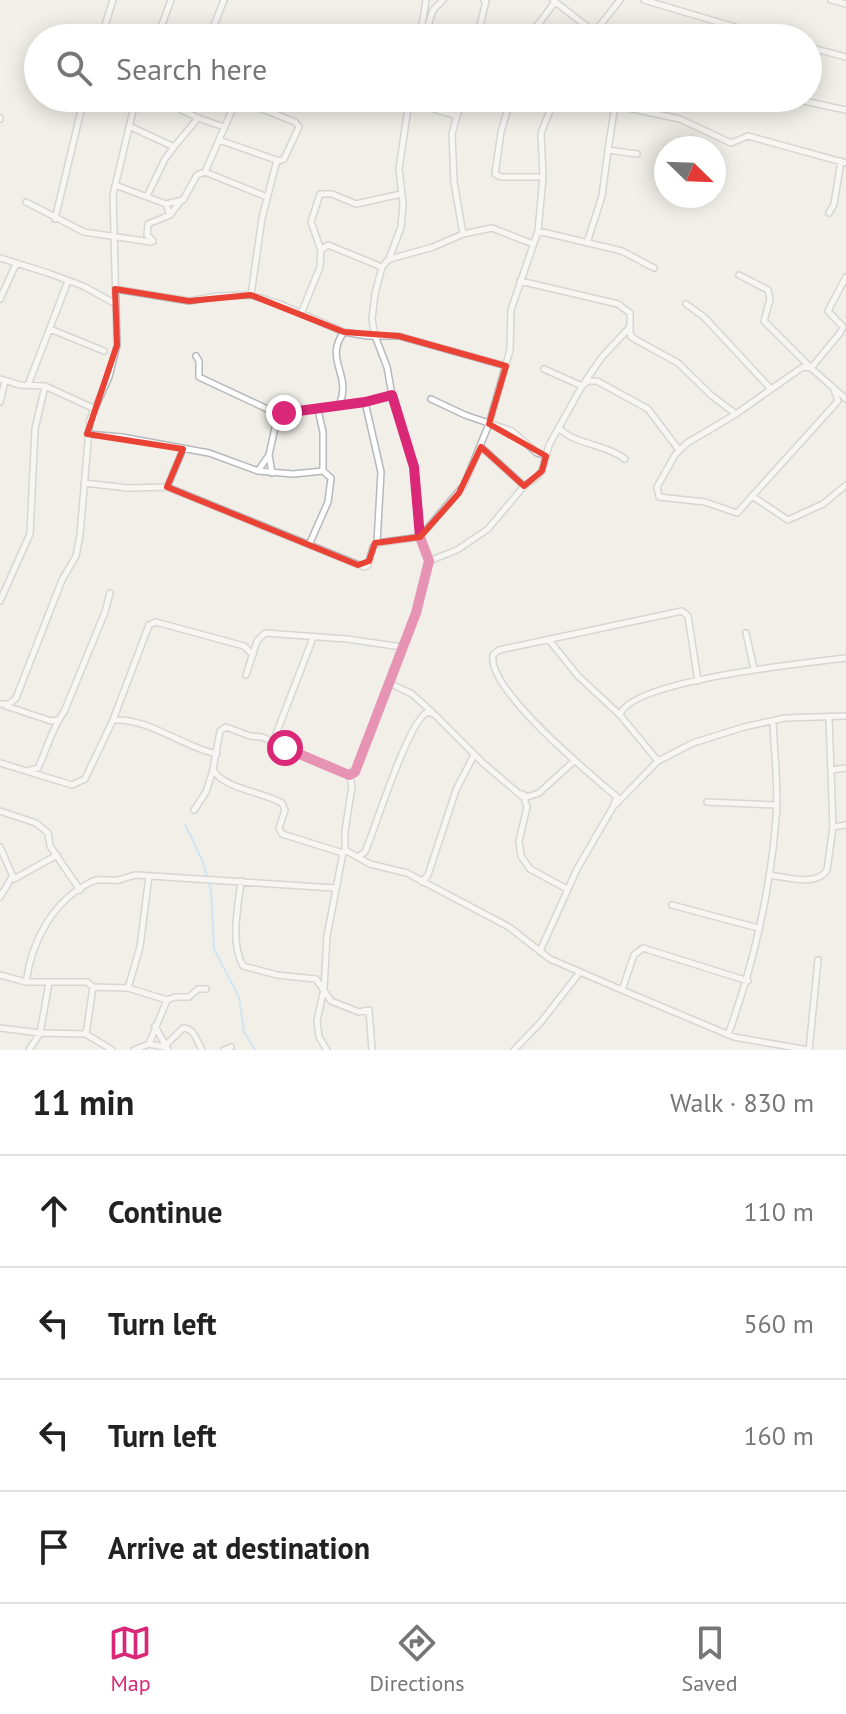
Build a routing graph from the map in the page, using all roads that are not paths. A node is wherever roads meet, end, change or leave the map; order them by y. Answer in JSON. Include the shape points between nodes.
{"nodes":[{"id":1,"x":113,"y":0,"type":"edge"},
{"id":2,"x":171,"y":0,"type":"edge"},
{"id":3,"x":224,"y":0,"type":"edge"},
{"id":4,"x":426,"y":0,"type":"edge"},
{"id":5,"x":443,"y":0,"type":"edge"},
{"id":6,"x":484,"y":0,"type":"edge"},
{"id":7,"x":620,"y":0,"type":"edge"},
{"id":8,"x":644,"y":0,"type":"edge"},
{"id":9,"x":831,"y":0,"type":"edge"},
{"id":10,"x":554,"y":1,"type":"edge"},
{"id":11,"x":846,"y":4,"type":"edge"},
{"id":12,"x":105,"y":24,"type":"edge"},
{"id":13,"x":162,"y":24,"type":"edge"},
{"id":14,"x":215,"y":24,"type":"edge"},
{"id":15,"x":423,"y":24,"type":"edge"},
{"id":16,"x":428,"y":24,"type":"edge"},
{"id":17,"x":480,"y":24,"type":"edge"},
{"id":18,"x":538,"y":24,"type":"edge"},
{"id":19,"x":580,"y":24,"type":"edge"},
{"id":20,"x":601,"y":24,"type":"edge"},
{"id":21,"x":725,"y":24,"type":"edge"},
{"id":22,"x":822,"y":51,"type":"edge"},
{"id":23,"x":846,"y":57,"type":"edge"},
{"id":24,"x":822,"y":105,"type":"edge"},
{"id":25,"x":846,"y":110,"type":"edge"},
{"id":26,"x":81,"y":112,"type":"edge"},
{"id":27,"x":134,"y":112,"type":"edge"},
{"id":28,"x":185,"y":112,"type":"edge"},
{"id":29,"x":230,"y":112,"type":"edge"},
{"id":30,"x":268,"y":112,"type":"edge"},
{"id":31,"x":407,"y":112,"type":"edge"},
{"id":32,"x":446,"y":112,"type":"edge"},
{"id":33,"x":458,"y":112,"type":"edge"},
{"id":34,"x":507,"y":112,"type":"edge"},
{"id":35,"x":549,"y":112,"type":"edge"},
{"id":36,"x":614,"y":112,"type":"edge"},
{"id":37,"x":648,"y":112,"type":"edge"},
{"id":38,"x":273,"y":114,"type":"joint"},
{"id":39,"x":457,"y":116,"type":"junction"},
{"id":40,"x":198,"y":118,"type":"junction"},
{"id":41,"x":131,"y":127,"type":"junction"},
{"id":42,"x":224,"y":127,"type":"junction"},
{"id":43,"x":219,"y":140,"type":"junction"},
{"id":44,"x":174,"y":147,"type":"junction"},
{"id":45,"x":608,"y":150,"type":"junction"},
{"id":46,"x":637,"y":154,"type":"dead end"},
{"id":47,"x":277,"y":160,"type":"junction"},
{"id":48,"x":844,"y":162,"type":"edge"},
{"id":49,"x":205,"y":172,"type":"junction"},
{"id":50,"x":543,"y":177,"type":"junction"},
{"id":51,"x":115,"y":185,"type":"junction"},
{"id":52,"x":401,"y":194,"type":"junction"},
{"id":53,"x":147,"y":196,"type":"junction"},
{"id":54,"x":267,"y":197,"type":"junction"},
{"id":55,"x":26,"y":202,"type":"dead end"},
{"id":56,"x":180,"y":202,"type":"junction"},
{"id":57,"x":166,"y":204,"type":"junction"},
{"id":58,"x":829,"y":213,"type":"dead end"},
{"id":59,"x":170,"y":215,"type":"junction"},
{"id":60,"x":55,"y":219,"type":"junction"},
{"id":61,"x":538,"y":231,"type":"junction"},
{"id":62,"x":463,"y":234,"type":"junction"},
{"id":63,"x":114,"y":239,"type":"junction"},
{"id":64,"x":587,"y":243,"type":"junction"},
{"id":65,"x":533,"y":244,"type":"junction"},
{"id":66,"x":321,"y":250,"type":"junction"},
{"id":67,"x":0,"y":258,"type":"edge"},
{"id":68,"x":389,"y":259,"type":"junction"},
{"id":69,"x":16,"y":263,"type":"junction"},
{"id":70,"x":382,"y":267,"type":"junction"},
{"id":71,"x":654,"y":268,"type":"dead end"},
{"id":72,"x":739,"y":275,"type":"dead end"},
{"id":73,"x":846,"y":277,"type":"edge"},
{"id":74,"x":68,"y":281,"type":"junction"},
{"id":75,"x":520,"y":281,"type":"junction"},
{"id":76,"x":115,"y":289,"type":"junction"},
{"id":77,"x":251,"y":295,"type":"junction"},
{"id":78,"x":0,"y":299,"type":"edge"},
{"id":79,"x":114,"y":303,"type":"junction"},
{"id":80,"x":686,"y":304,"type":"dead end"},
{"id":81,"x":301,"y":314,"type":"junction"},
{"id":82,"x":630,"y":327,"type":"junction"},
{"id":83,"x":50,"y":329,"type":"junction"},
{"id":84,"x":844,"y":330,"type":"edge"},
{"id":85,"x":344,"y":332,"type":"junction"},
{"id":86,"x":375,"y":336,"type":"junction"},
{"id":87,"x":622,"y":337,"type":"junction"},
{"id":88,"x":633,"y":338,"type":"junction"},
{"id":89,"x":104,"y":351,"type":"dead end"},
{"id":90,"x":196,"y":356,"type":"dead end"},
{"id":91,"x":506,"y":366,"type":"junction"},
{"id":92,"x":811,"y":368,"type":"junction"},
{"id":93,"x":544,"y":369,"type":"dead end"},
{"id":94,"x":3,"y":380,"type":"edge"},
{"id":95,"x":28,"y":385,"type":"junction"},
{"id":96,"x":45,"y":386,"type":"junction"},
{"id":97,"x":582,"y":386,"type":"junction"},
{"id":98,"x":770,"y":388,"type":"junction"},
{"id":99,"x":834,"y":390,"type":"junction"},
{"id":100,"x":392,"y":395,"type":"junction"},
{"id":101,"x":431,"y":399,"type":"dead end"},
{"id":102,"x":846,"y":399,"type":"edge"},
{"id":103,"x":0,"y":402,"type":"edge"},
{"id":104,"x":365,"y":402,"type":"junction"},
{"id":105,"x":339,"y":405,"type":"junction"},
{"id":106,"x":93,"y":408,"type":"junction"},
{"id":107,"x":318,"y":410,"type":"junction"},
{"id":108,"x":278,"y":414,"type":"junction"},
{"id":109,"x":736,"y":414,"type":"junction"},
{"id":110,"x":489,"y":424,"type":"junction"},
{"id":111,"x":560,"y":429,"type":"junction"},
{"id":112,"x":87,"y":434,"type":"junction"},
{"id":113,"x":481,"y":447,"type":"junction"},
{"id":114,"x":183,"y":449,"type":"junction"},
{"id":115,"x":679,"y":450,"type":"junction"},
{"id":116,"x":269,"y":455,"type":"junction"},
{"id":117,"x":546,"y":456,"type":"junction"},
{"id":118,"x":625,"y":459,"type":"dead end"},
{"id":119,"x":258,"y":471,"type":"junction"},
{"id":120,"x":323,"y":471,"type":"junction"},
{"id":121,"x":272,"y":473,"type":"junction"},
{"id":122,"x":84,"y":483,"type":"junction"},
{"id":123,"x":846,"y":485,"type":"edge"},
{"id":124,"x":524,"y":486,"type":"junction"},
{"id":125,"x":167,"y":487,"type":"junction"},
{"id":126,"x":752,"y":496,"type":"junction"},
{"id":127,"x":420,"y":537,"type":"junction"},
{"id":128,"x":377,"y":543,"type":"junction"},
{"id":129,"x":309,"y":545,"type":"junction"},
{"id":130,"x":429,"y":561,"type":"junction"},
{"id":131,"x":110,"y":593,"type":"dead end"},
{"id":132,"x":0,"y":601,"type":"edge"},
{"id":133,"x":746,"y":633,"type":"dead end"},
{"id":134,"x":313,"y":638,"type":"junction"},
{"id":135,"x":548,"y":640,"type":"junction"},
{"id":136,"x":402,"y":647,"type":"junction"},
{"id":137,"x":253,"y":655,"type":"junction"},
{"id":138,"x":846,"y":658,"type":"edge"},
{"id":139,"x":754,"y":669,"type":"junction"},
{"id":140,"x":246,"y":675,"type":"dead end"},
{"id":141,"x":698,"y":681,"type":"junction"},
{"id":142,"x":389,"y":683,"type":"junction"},
{"id":143,"x":0,"y":704,"type":"edge"},
{"id":144,"x":435,"y":715,"type":"junction"},
{"id":145,"x":620,"y":715,"type":"junction"},
{"id":146,"x":846,"y":716,"type":"edge"},
{"id":147,"x":829,"y":718,"type":"junction"},
{"id":148,"x":58,"y":720,"type":"junction"},
{"id":149,"x":113,"y":720,"type":"junction"},
{"id":150,"x":773,"y":721,"type":"junction"},
{"id":151,"x":273,"y":742,"type":"junction"},
{"id":152,"x":217,"y":754,"type":"junction"},
{"id":153,"x":474,"y":755,"type":"junction"},
{"id":154,"x":574,"y":760,"type":"junction"},
{"id":155,"x":658,"y":761,"type":"junction"},
{"id":156,"x":0,"y":763,"type":"edge"},
{"id":157,"x":472,"y":763,"type":"junction"},
{"id":158,"x":483,"y":763,"type":"junction"},
{"id":159,"x":846,"y":768,"type":"edge"},
{"id":160,"x":213,"y":769,"type":"junction"},
{"id":161,"x":831,"y":770,"type":"junction"},
{"id":162,"x":26,"y":772,"type":"junction"},
{"id":163,"x":349,"y":775,"type":"junction"},
{"id":164,"x":518,"y":792,"type":"junction"},
{"id":165,"x":621,"y":796,"type":"junction"},
{"id":166,"x":707,"y":802,"type":"dead end"},
{"id":167,"x":776,"y":805,"type":"junction"},
{"id":168,"x":194,"y":810,"type":"dead end"},
{"id":169,"x":0,"y":811,"type":"edge"},
{"id":170,"x":846,"y":825,"type":"edge"},
{"id":171,"x":833,"y":827,"type":"junction"},
{"id":172,"x":0,"y":850,"type":"edge"},
{"id":173,"x":344,"y":852,"type":"junction"},
{"id":174,"x":57,"y":855,"type":"junction"},
{"id":175,"x":357,"y":857,"type":"junction"},
{"id":176,"x":769,"y":875,"type":"junction"},
{"id":177,"x":149,"y":876,"type":"junction"},
{"id":178,"x":14,"y":879,"type":"junction"},
{"id":179,"x":241,"y":881,"type":"junction"},
{"id":180,"x":422,"y":882,"type":"junction"},
{"id":181,"x":334,"y":888,"type":"junction"},
{"id":182,"x":567,"y":889,"type":"junction"},
{"id":183,"x":80,"y":890,"type":"junction"},
{"id":184,"x":0,"y":897,"type":"edge"},
{"id":185,"x":672,"y":905,"type":"dead end"},
{"id":186,"x":758,"y":928,"type":"junction"},
{"id":187,"x":540,"y":951,"type":"junction"},
{"id":188,"x":818,"y":960,"type":"dead end"},
{"id":189,"x":580,"y":972,"type":"junction"},
{"id":190,"x":0,"y":975,"type":"edge"},
{"id":191,"x":748,"y":981,"type":"junction"},
{"id":192,"x":26,"y":982,"type":"junction"},
{"id":193,"x":49,"y":983,"type":"junction"},
{"id":194,"x":93,"y":987,"type":"junction"},
{"id":195,"x":128,"y":988,"type":"junction"},
{"id":196,"x":206,"y":989,"type":"dead end"},
{"id":197,"x":324,"y":989,"type":"junction"},
{"id":198,"x":622,"y":990,"type":"junction"},
{"id":199,"x":167,"y":1000,"type":"junction"},
{"id":200,"x":331,"y":1001,"type":"junction"},
{"id":201,"x":320,"y":1002,"type":"junction"},
{"id":202,"x":88,"y":1022,"type":"junction"},
{"id":203,"x":155,"y":1025,"type":"junction"},
{"id":204,"x":0,"y":1028,"type":"edge"},
{"id":205,"x":40,"y":1033,"type":"junction"},
{"id":206,"x":86,"y":1034,"type":"junction"},
{"id":207,"x":72,"y":1035,"type":"junction"},
{"id":208,"x":728,"y":1035,"type":"junction"},
{"id":209,"x":149,"y":1044,"type":"junction"},
{"id":210,"x":166,"y":1049,"type":"edge"},
{"id":211,"x":29,"y":1050,"type":"edge"},
{"id":212,"x":112,"y":1050,"type":"edge"},
{"id":213,"x":134,"y":1050,"type":"edge"},
{"id":214,"x":202,"y":1050,"type":"edge"},
{"id":215,"x":327,"y":1050,"type":"edge"},
{"id":216,"x":372,"y":1050,"type":"edge"},
{"id":217,"x":514,"y":1050,"type":"edge"},
{"id":218,"x":808,"y":1050,"type":"edge"}],
"edges":[{"from":1,"to":12,"type":"street"},
{"from":2,"to":13,"type":"street"},
{"from":3,"to":14,"type":"street"},
{"from":4,"to":15,"type":"street"},
{"from":5,"to":16,"type":"street"},
{"from":6,"to":17,"type":"street"},
{"from":7,"to":20,"type":"street"},
{"from":8,"to":21,"type":"street"},
{"from":9,"to":11,"type":"street"},
{"from":10,"to":18,"type":"street"},
{"from":10,"to":19,"type":"street"},
{"from":22,"to":23,"type":"street"},
{"from":24,"to":25,"type":"street"},
{"from":26,"to":60,"type":"street"},
{"from":27,"to":41,"type":"street"},
{"from":28,"to":40,"type":"street"},
{"from":29,"to":42,"type":"street"},
{"from":30,"to":38,"type":"street"},
{"from":31,"to":52,"type":"street"},
{"from":32,"to":39,"type":"street"},
{"from":33,"to":39,"type":"street"},
{"from":34,"to":50,"type":"street","via":[[495,174]]},
{"from":35,"to":50,"type":"street","via":[[541,133]]},
{"from":36,"to":45,"type":"street"},
{"from":37,"to":48,"type":"street","via":[[680,119],[731,143],[748,136]]},
{"from":38,"to":47,"type":"street","via":[[299,127],[284,159]]},
{"from":39,"to":62,"type":"street","via":[[452,134],[454,182]]},
{"from":40,"to":42,"type":"street"},
{"from":40,"to":44,"type":"street"},
{"from":41,"to":44,"type":"street"},
{"from":41,"to":51,"type":"street"},
{"from":42,"to":43,"type":"street"},
{"from":43,"to":47,"type":"street"},
{"from":43,"to":49,"type":"street"},
{"from":44,"to":53,"type":"street"},
{"from":45,"to":46,"type":"street"},
{"from":45,"to":64,"type":"street","via":[[602,196]]},
{"from":47,"to":54,"type":"street"},
{"from":48,"to":58,"type":"street"},
{"from":49,"to":54,"type":"street"},
{"from":49,"to":56,"type":"street","via":[[197,175]]},
{"from":50,"to":61,"type":"street"},
{"from":51,"to":53,"type":"street"},
{"from":51,"to":63,"type":"street"},
{"from":52,"to":66,"type":"street","via":[[356,204],[320,194],[311,222]]},
{"from":52,"to":68,"type":"street","via":[[401,227]]},
{"from":53,"to":57,"type":"street"},
{"from":54,"to":77,"type":"street"},
{"from":55,"to":60,"type":"street"},
{"from":56,"to":57,"type":"street"},
{"from":56,"to":59,"type":"street"},
{"from":57,"to":59,"type":"street"},
{"from":59,"to":63,"type":"street","via":[[148,224],[147,235],[153,241]]},
{"from":60,"to":63,"type":"street"},
{"from":61,"to":64,"type":"street"},
{"from":61,"to":65,"type":"street"},
{"from":62,"to":65,"type":"street","via":[[492,228]]},
{"from":62,"to":68,"type":"street"},
{"from":63,"to":76,"type":"street"},
{"from":64,"to":71,"type":"street","via":[[622,251]]},
{"from":65,"to":75,"type":"street"},
{"from":66,"to":70,"type":"street","via":[[328,245],[340,248]]},
{"from":66,"to":81,"type":"street","via":[[318,275]]},
{"from":67,"to":69,"type":"street"},
{"from":68,"to":70,"type":"street"},
{"from":69,"to":74,"type":"street"},
{"from":69,"to":78,"type":"street"},
{"from":70,"to":86,"type":"street","via":[[373,305]]},
{"from":72,"to":92,"type":"street","via":[[768,290],[764,321]]},
{"from":73,"to":84,"type":"street","via":[[828,311]]},
{"from":74,"to":79,"type":"street"},
{"from":74,"to":83,"type":"street"},
{"from":75,"to":82,"type":"street","via":[[618,304],[630,313]]},
{"from":75,"to":91,"type":"street","via":[[511,310]]},
{"from":76,"to":77,"type":"street","via":[[189,301]]},
{"from":76,"to":79,"type":"street"},
{"from":77,"to":81,"type":"street"},
{"from":79,"to":106,"type":"street","via":[[115,356]]},
{"from":80,"to":98,"type":"street"},
{"from":81,"to":85,"type":"street"},
{"from":82,"to":87,"type":"street"},
{"from":82,"to":88,"type":"street"},
{"from":83,"to":89,"type":"street"},
{"from":83,"to":95,"type":"street"},
{"from":84,"to":92,"type":"street"},
{"from":85,"to":86,"type":"street"},
{"from":85,"to":105,"type":"street","via":[[334,352],[344,383]]},
{"from":86,"to":91,"type":"street","via":[[399,336]]},
{"from":86,"to":100,"type":"street"},
{"from":87,"to":88,"type":"street"},
{"from":87,"to":97,"type":"street"},
{"from":88,"to":109,"type":"street","via":[[678,363]]},
{"from":90,"to":108,"type":"street","via":[[199,377]]},
{"from":91,"to":110,"type":"street"},
{"from":92,"to":98,"type":"street","via":[[803,367]]},
{"from":92,"to":99,"type":"street"},
{"from":93,"to":97,"type":"street"},
{"from":94,"to":95,"type":"street"},
{"from":94,"to":103,"type":"street"},
{"from":95,"to":96,"type":"street"},
{"from":96,"to":106,"type":"street"},
{"from":96,"to":132,"type":"street","via":[[35,429],[32,524]]},
{"from":97,"to":111,"type":"street"},
{"from":97,"to":115,"type":"street","via":[[597,381],[648,409]]},
{"from":98,"to":109,"type":"street"},
{"from":99,"to":102,"type":"street"},
{"from":99,"to":126,"type":"street","via":[[838,401]]},
{"from":100,"to":104,"type":"street"},
{"from":100,"to":127,"type":"street","via":[[414,467]]},
{"from":101,"to":110,"type":"street"},
{"from":104,"to":105,"type":"street"},
{"from":104,"to":128,"type":"street","via":[[381,472]]},
{"from":105,"to":107,"type":"street"},
{"from":106,"to":112,"type":"street"},
{"from":107,"to":108,"type":"street"},
{"from":107,"to":120,"type":"street"},
{"from":108,"to":116,"type":"street"},
{"from":109,"to":115,"type":"street"},
{"from":110,"to":113,"type":"street"},
{"from":110,"to":117,"type":"street","via":[[512,431]]},
{"from":111,"to":117,"type":"street"},
{"from":111,"to":118,"type":"street"},
{"from":112,"to":114,"type":"street"},
{"from":112,"to":122,"type":"street"},
{"from":113,"to":124,"type":"street"},
{"from":113,"to":127,"type":"street","via":[[459,493]]},
{"from":114,"to":119,"type":"street"},
{"from":114,"to":125,"type":"street"},
{"from":115,"to":126,"type":"street","via":[[657,487],[659,497],[705,502],[737,513]]},
{"from":116,"to":119,"type":"street"},
{"from":116,"to":121,"type":"street"},
{"from":117,"to":124,"type":"street","via":[[542,471]]},
{"from":119,"to":121,"type":"street"},
{"from":120,"to":121,"type":"street"},
{"from":120,"to":129,"type":"street","via":[[331,475],[328,502]]},
{"from":122,"to":125,"type":"street"},
{"from":122,"to":143,"type":"street","via":[[76,556],[16,698]]},
{"from":123,"to":126,"type":"street","via":[[833,498],[788,520]]},
{"from":124,"to":130,"type":"street","via":[[488,529]]},
{"from":125,"to":129,"type":"street"},
{"from":127,"to":128,"type":"street"},
{"from":127,"to":130,"type":"street"},
{"from":128,"to":129,"type":"street","via":[[364,567]]},
{"from":130,"to":136,"type":"street"},
{"from":131,"to":148,"type":"street"},
{"from":133,"to":139,"type":"street"},
{"from":134,"to":136,"type":"street"},
{"from":134,"to":137,"type":"street","via":[[265,633]]},
{"from":134,"to":151,"type":"street"},
{"from":135,"to":141,"type":"street","via":[[682,611],[688,616]]},
{"from":135,"to":145,"type":"street"},
{"from":135,"to":154,"type":"street","via":[[499,650],[492,663],[519,707]]},
{"from":136,"to":142,"type":"street"},
{"from":137,"to":140,"type":"street"},
{"from":137,"to":149,"type":"street","via":[[244,646],[205,634],[162,623],[149,625]]},
{"from":138,"to":139,"type":"street"},
{"from":139,"to":141,"type":"street"},
{"from":141,"to":145,"type":"street","via":[[633,700]]},
{"from":142,"to":144,"type":"street","via":[[418,698]]},
{"from":142,"to":163,"type":"street","via":[[357,768]]},
{"from":143,"to":148,"type":"street"},
{"from":144,"to":153,"type":"street"},
{"from":144,"to":175,"type":"street","via":[[424,713],[418,719],[365,852]]},
{"from":145,"to":155,"type":"street"},
{"from":146,"to":147,"type":"street"},
{"from":147,"to":150,"type":"street"},
{"from":147,"to":161,"type":"street"},
{"from":148,"to":162,"type":"street","via":[[38,768]]},
{"from":149,"to":152,"type":"street","via":[[143,724]]},
{"from":149,"to":162,"type":"street","via":[[81,783],[60,783]]},
{"from":150,"to":155,"type":"street","via":[[693,743]]},
{"from":150,"to":167,"type":"street"},
{"from":151,"to":152,"type":"street","via":[[223,727]]},
{"from":151,"to":163,"type":"street"},
{"from":152,"to":160,"type":"street"},
{"from":153,"to":157,"type":"street"},
{"from":153,"to":158,"type":"street"},
{"from":154,"to":164,"type":"street","via":[[539,793],[527,797]]},
{"from":154,"to":165,"type":"street"},
{"from":155,"to":165,"type":"street"},
{"from":156,"to":162,"type":"street"},
{"from":157,"to":158,"type":"street"},
{"from":157,"to":180,"type":"street","via":[[456,790]]},
{"from":158,"to":164,"type":"street"},
{"from":159,"to":161,"type":"street"},
{"from":160,"to":168,"type":"street"},
{"from":160,"to":173,"type":"street","via":[[219,779],[282,803],[282,834]]},
{"from":161,"to":171,"type":"street"},
{"from":163,"to":173,"type":"street"},
{"from":164,"to":182,"type":"street","via":[[526,801],[521,856],[530,869]]},
{"from":165,"to":182,"type":"street"},
{"from":166,"to":167,"type":"street"},
{"from":167,"to":176,"type":"street"},
{"from":169,"to":174,"type":"street","via":[[36,823],[48,833]]},
{"from":170,"to":171,"type":"street"},
{"from":171,"to":176,"type":"street","via":[[827,870],[821,878]]},
{"from":172,"to":178,"type":"street"},
{"from":173,"to":175,"type":"street"},
{"from":173,"to":181,"type":"street"},
{"from":174,"to":178,"type":"street"},
{"from":174,"to":183,"type":"street"},
{"from":175,"to":180,"type":"street"},
{"from":176,"to":186,"type":"street"},
{"from":177,"to":179,"type":"street"},
{"from":177,"to":183,"type":"street","via":[[96,879]]},
{"from":177,"to":195,"type":"street","via":[[140,947]]},
{"from":178,"to":184,"type":"street"},
{"from":179,"to":181,"type":"street"},
{"from":179,"to":197,"type":"street","via":[[236,932],[243,966],[316,979]]},
{"from":180,"to":187,"type":"street","via":[[509,927]]},
{"from":181,"to":197,"type":"street"},
{"from":182,"to":187,"type":"street"},
{"from":183,"to":192,"type":"street","via":[[37,937]]},
{"from":185,"to":186,"type":"street"},
{"from":186,"to":191,"type":"street"},
{"from":187,"to":189,"type":"street"},
{"from":188,"to":218,"type":"street"},
{"from":189,"to":198,"type":"street"},
{"from":189,"to":217,"type":"street"},
{"from":190,"to":192,"type":"street"},
{"from":191,"to":198,"type":"street","via":[[643,948],[634,955]]},
{"from":191,"to":208,"type":"street"},
{"from":192,"to":193,"type":"street"},
{"from":193,"to":194,"type":"street","via":[[87,982]]},
{"from":193,"to":205,"type":"street"},
{"from":194,"to":195,"type":"street"},
{"from":194,"to":202,"type":"street"},
{"from":195,"to":199,"type":"street"},
{"from":196,"to":199,"type":"street"},
{"from":197,"to":200,"type":"street"},
{"from":197,"to":201,"type":"street"},
{"from":198,"to":208,"type":"street"},
{"from":199,"to":203,"type":"street"},
{"from":200,"to":201,"type":"street"},
{"from":200,"to":216,"type":"street","via":[[359,1012],[369,1010]]},
{"from":201,"to":215,"type":"street","via":[[318,1031]]},
{"from":202,"to":206,"type":"street"},
{"from":202,"to":207,"type":"street"},
{"from":203,"to":209,"type":"street"},
{"from":203,"to":210,"type":"street"},
{"from":204,"to":205,"type":"street"},
{"from":205,"to":207,"type":"street"},
{"from":205,"to":211,"type":"street"},
{"from":206,"to":207,"type":"street"},
{"from":206,"to":212,"type":"street"},
{"from":208,"to":218,"type":"street"},
{"from":209,"to":210,"type":"street"},
{"from":209,"to":213,"type":"street"},
{"from":210,"to":214,"type":"street","via":[[188,1028]]}]}
